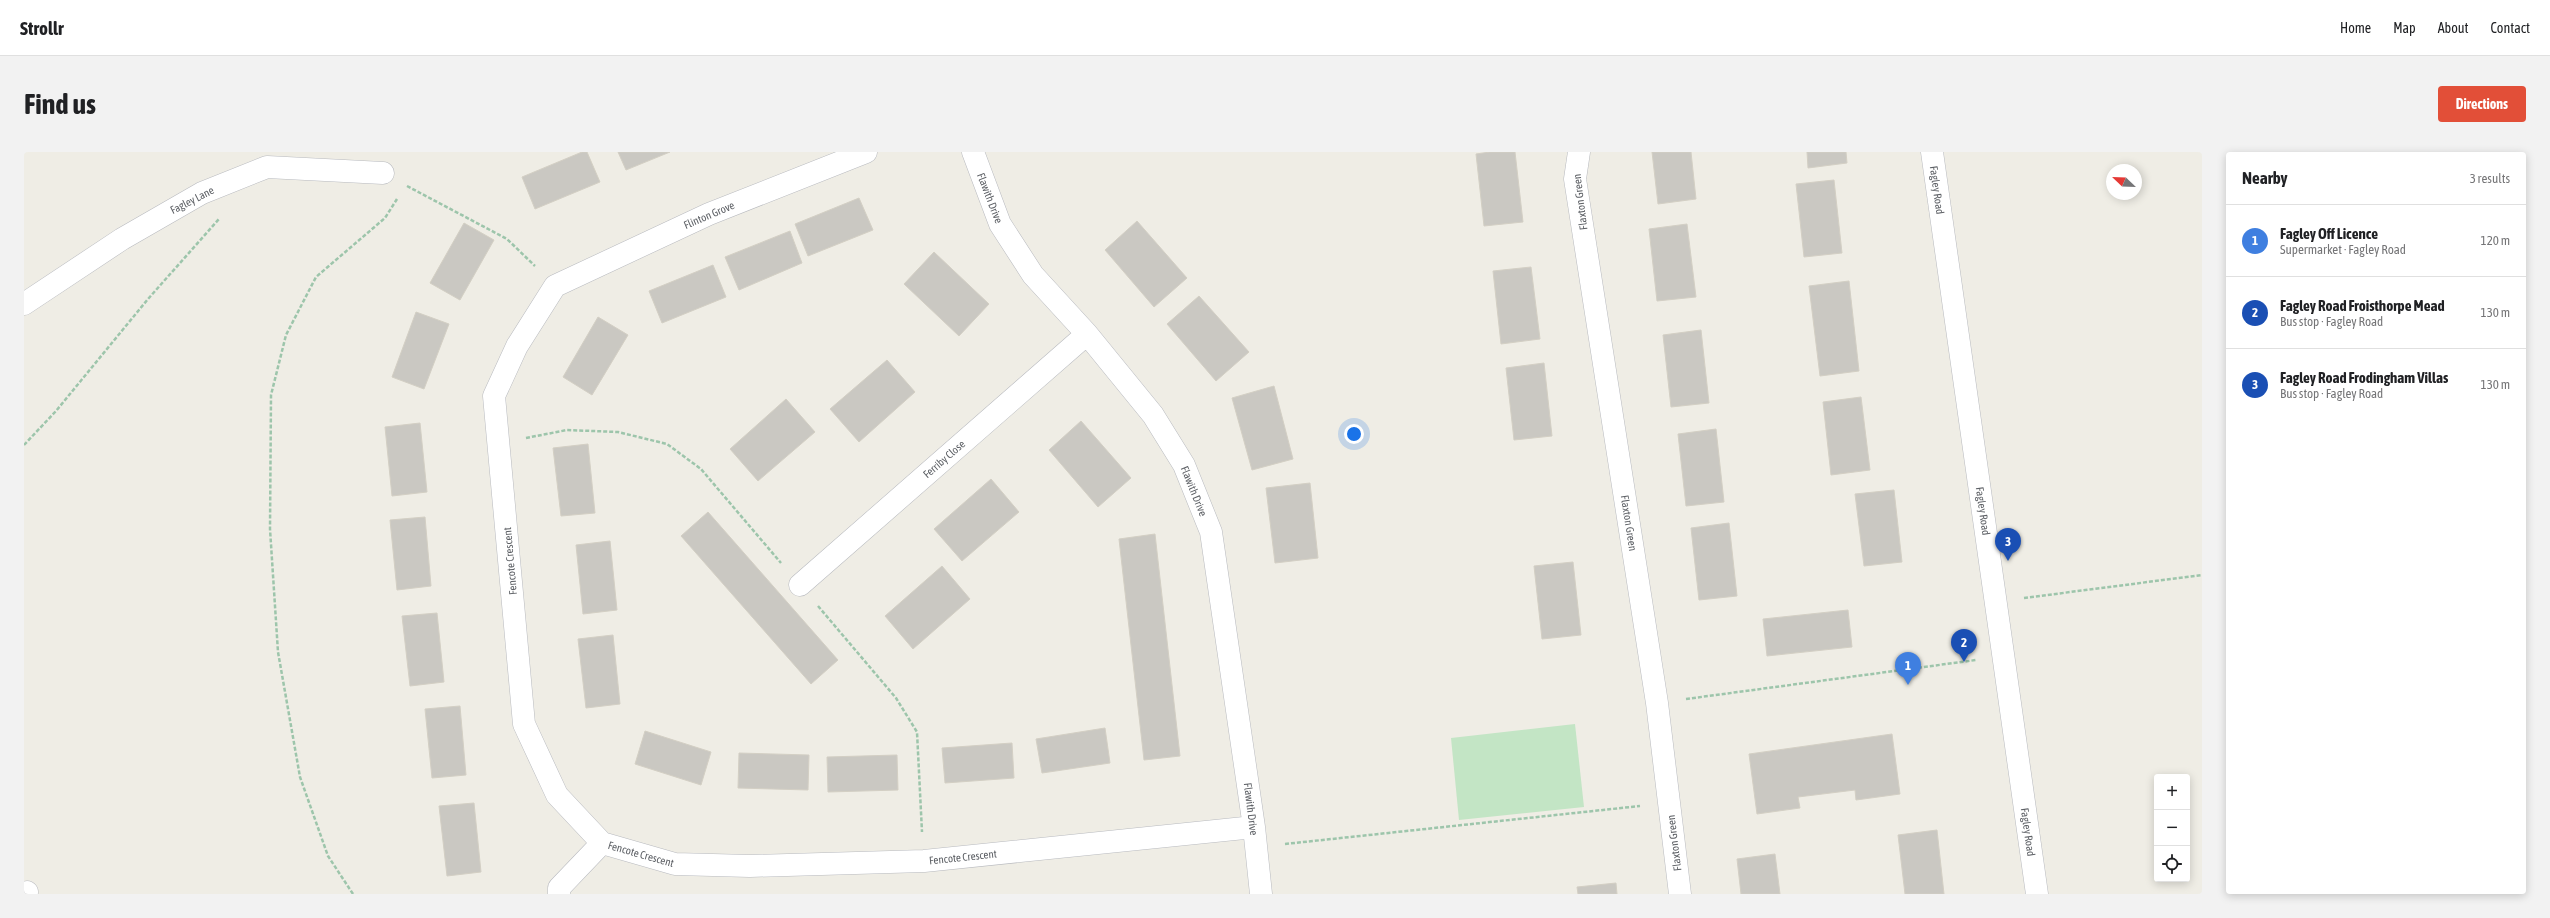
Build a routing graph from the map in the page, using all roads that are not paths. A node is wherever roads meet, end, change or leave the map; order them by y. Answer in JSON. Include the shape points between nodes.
{"nodes":[{"id":1,"x":866,"y":152,"type":"edge"},
{"id":2,"x":973,"y":152,"type":"edge"},
{"id":3,"x":1579,"y":152,"type":"edge"},
{"id":4,"x":1932,"y":152,"type":"edge"},
{"id":5,"x":383,"y":173,"type":"dead end"},
{"id":6,"x":555,"y":286,"type":"joint"},
{"id":7,"x":24,"y":304,"type":"edge"},
{"id":8,"x":1087,"y":334,"type":"junction"},
{"id":9,"x":800,"y":584,"type":"road end"},
{"id":10,"x":1254,"y":837,"type":"junction"},
{"id":11,"x":602,"y":842,"type":"junction"},
{"id":12,"x":559,"y":894,"type":"edge"},
{"id":13,"x":1260,"y":894,"type":"edge"},
{"id":14,"x":1680,"y":894,"type":"edge"},
{"id":15,"x":2037,"y":894,"type":"edge"}],
"edges":[{"from":1,"to":6,"type":"street","name":"Flinton Grove","via":[[709,214]]},
{"from":2,"to":8,"type":"street","name":"Flawith Drive","via":[[1000,224],[1033,275]]},
{"from":3,"to":14,"type":"street","name":"Flaxton Green","via":[[1575,179],[1657,703]]},
{"from":4,"to":15,"type":"street","name":"Fagley Road"},
{"from":5,"to":7,"type":"street","name":"Fagley Lane","via":[[267,168],[202,193],[122,239]]},
{"from":6,"to":11,"type":"street","name":"Fencote Crescent","via":[[516,346],[494,396],[524,724],[557,795]]},
{"from":8,"to":9,"type":"street","name":"Ferriby Close"},
{"from":8,"to":10,"type":"street","name":"Flawith Drive","via":[[1153,415],[1184,465],[1211,532]]},
{"from":10,"to":11,"type":"street","name":"Fencote Crescent","via":[[924,861],[750,866],[675,864]]},
{"from":10,"to":13,"type":"street","name":"Flawith Drive"},
{"from":11,"to":12,"type":"street","via":[[559,888]]}]}
